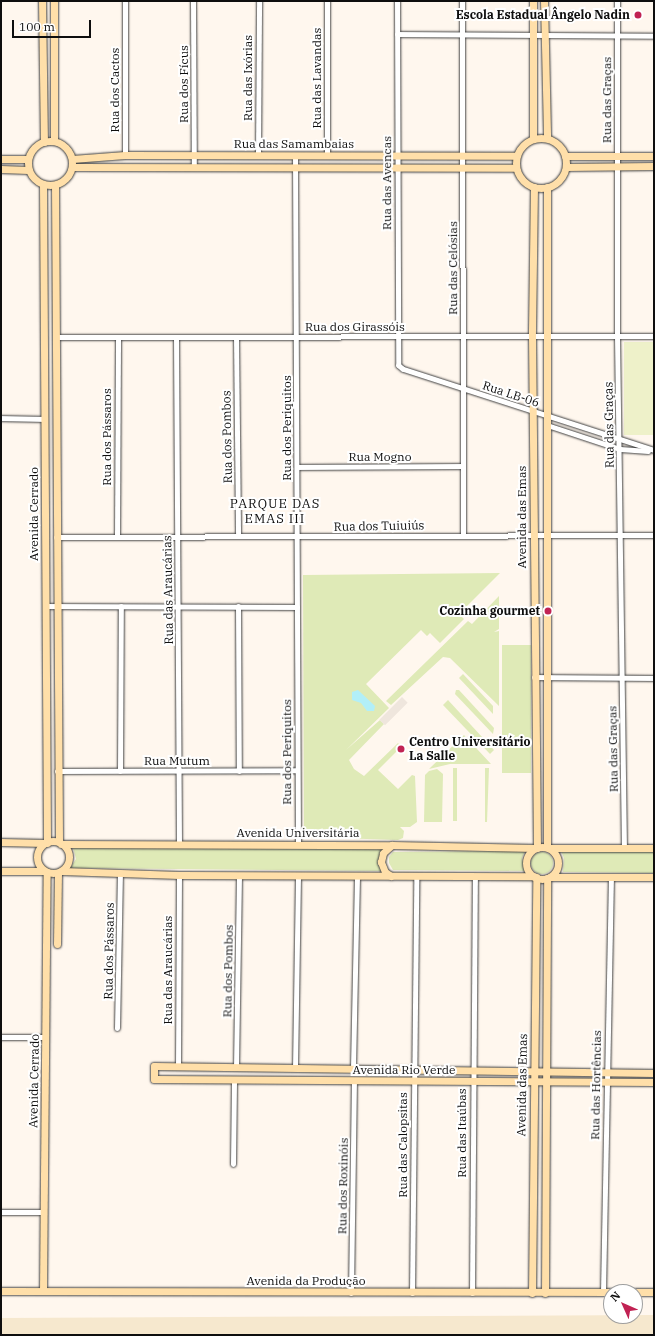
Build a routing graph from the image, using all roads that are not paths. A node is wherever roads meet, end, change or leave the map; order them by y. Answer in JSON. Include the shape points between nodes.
{"nodes":[{"id":1,"x":42,"y":1,"type":"edge"},
{"id":2,"x":54,"y":1,"type":"edge"},
{"id":3,"x":125,"y":1,"type":"edge"},
{"id":4,"x":194,"y":1,"type":"edge"},
{"id":5,"x":259,"y":1,"type":"edge"},
{"id":6,"x":326,"y":1,"type":"edge"},
{"id":7,"x":396,"y":1,"type":"edge"},
{"id":8,"x":462,"y":1,"type":"edge"},
{"id":9,"x":532,"y":1,"type":"edge"},
{"id":10,"x":544,"y":1,"type":"edge"},
{"id":11,"x":617,"y":1,"type":"edge"},
{"id":12,"x":397,"y":34,"type":"junction"},
{"id":13,"x":462,"y":35,"type":"junction"},
{"id":14,"x":532,"y":35,"type":"junction"},
{"id":15,"x":544,"y":35,"type":"junction"},
{"id":16,"x":617,"y":36,"type":"junction"},
{"id":17,"x":654,"y":36,"type":"edge"},
{"id":18,"x":547,"y":138,"type":"junction"},
{"id":19,"x":533,"y":139,"type":"junction"},
{"id":20,"x":54,"y":141,"type":"junction"},
{"id":21,"x":44,"y":142,"type":"junction"},
{"id":22,"x":125,"y":155,"type":"junction"},
{"id":23,"x":194,"y":155,"type":"junction"},
{"id":24,"x":258,"y":155,"type":"junction"},
{"id":25,"x":295,"y":155,"type":"junction"},
{"id":26,"x":327,"y":155,"type":"junction"},
{"id":27,"x":397,"y":155,"type":"junction"},
{"id":28,"x":462,"y":155,"type":"junction"},
{"id":29,"x":516,"y":156,"type":"junction"},
{"id":30,"x":565,"y":156,"type":"junction"},
{"id":31,"x":617,"y":156,"type":"junction"},
{"id":32,"x":654,"y":156,"type":"edge"},
{"id":33,"x":1,"y":159,"type":"edge"},
{"id":34,"x":28,"y":159,"type":"junction"},
{"id":35,"x":72,"y":159,"type":"junction"},
{"id":36,"x":463,"y":166,"type":"junction"},
{"id":37,"x":617,"y":166,"type":"junction"},
{"id":38,"x":654,"y":166,"type":"edge"},
{"id":39,"x":72,"y":167,"type":"junction"},
{"id":40,"x":194,"y":167,"type":"junction"},
{"id":41,"x":295,"y":167,"type":"junction"},
{"id":42,"x":397,"y":167,"type":"junction"},
{"id":43,"x":566,"y":167,"type":"junction"},
{"id":44,"x":516,"y":168,"type":"junction"},
{"id":45,"x":1,"y":169,"type":"edge"},
{"id":46,"x":28,"y":170,"type":"junction"},
{"id":47,"x":43,"y":185,"type":"junction"},
{"id":48,"x":55,"y":185,"type":"junction"},
{"id":49,"x":534,"y":187,"type":"junction"},
{"id":50,"x":547,"y":187,"type":"junction"},
{"id":51,"x":463,"y":336,"type":"junction"},
{"id":52,"x":532,"y":336,"type":"junction"},
{"id":53,"x":548,"y":336,"type":"junction"},
{"id":54,"x":617,"y":336,"type":"junction"},
{"id":55,"x":654,"y":336,"type":"edge"},
{"id":56,"x":56,"y":337,"type":"junction"},
{"id":57,"x":118,"y":337,"type":"junction"},
{"id":58,"x":176,"y":337,"type":"junction"},
{"id":59,"x":236,"y":337,"type":"junction"},
{"id":60,"x":296,"y":337,"type":"junction"},
{"id":61,"x":397,"y":337,"type":"junction"},
{"id":62,"x":398,"y":365,"type":"joint"},
{"id":63,"x":464,"y":389,"type":"junction"},
{"id":64,"x":532,"y":411,"type":"junction"},
{"id":65,"x":546,"y":416,"type":"junction"},
{"id":66,"x":1,"y":418,"type":"edge"},
{"id":67,"x":44,"y":419,"type":"junction"},
{"id":68,"x":546,"y":425,"type":"junction"},
{"id":69,"x":620,"y":439,"type":"junction"},
{"id":70,"x":620,"y":449,"type":"junction"},
{"id":71,"x":654,"y":450,"type":"edge"},
{"id":72,"x":463,"y":466,"type":"junction"},
{"id":73,"x":297,"y":467,"type":"junction"},
{"id":74,"x":533,"y":534,"type":"junction"},
{"id":75,"x":548,"y":534,"type":"junction"},
{"id":76,"x":621,"y":534,"type":"junction"},
{"id":77,"x":464,"y":535,"type":"junction"},
{"id":78,"x":654,"y":535,"type":"edge"},
{"id":79,"x":177,"y":536,"type":"junction"},
{"id":80,"x":238,"y":536,"type":"junction"},
{"id":81,"x":298,"y":536,"type":"junction"},
{"id":82,"x":56,"y":537,"type":"junction"},
{"id":83,"x":116,"y":537,"type":"junction"},
{"id":84,"x":178,"y":605,"type":"junction"},
{"id":85,"x":46,"y":606,"type":"junction"},
{"id":86,"x":56,"y":606,"type":"junction"},
{"id":87,"x":121,"y":606,"type":"junction"},
{"id":88,"x":238,"y":606,"type":"junction"},
{"id":89,"x":297,"y":607,"type":"junction"},
{"id":90,"x":534,"y":677,"type":"junction"},
{"id":91,"x":548,"y":678,"type":"junction"},
{"id":92,"x":654,"y":678,"type":"edge"},
{"id":93,"x":621,"y":679,"type":"junction"},
{"id":94,"x":297,"y":770,"type":"junction"},
{"id":95,"x":57,"y":771,"type":"junction"},
{"id":96,"x":120,"y":771,"type":"junction"},
{"id":97,"x":178,"y":771,"type":"junction"},
{"id":98,"x":239,"y":772,"type":"junction"},
{"id":99,"x":1,"y":842,"type":"edge"},
{"id":100,"x":46,"y":843,"type":"junction"},
{"id":101,"x":60,"y":843,"type":"junction"},
{"id":102,"x":179,"y":843,"type":"junction"},
{"id":103,"x":298,"y":845,"type":"junction"},
{"id":104,"x":392,"y":845,"type":"junction"},
{"id":105,"x":536,"y":848,"type":"junction"},
{"id":106,"x":548,"y":848,"type":"junction"},
{"id":107,"x":624,"y":848,"type":"junction"},
{"id":108,"x":654,"y":848,"type":"edge"},
{"id":109,"x":1,"y":871,"type":"edge"},
{"id":110,"x":46,"y":872,"type":"junction"},
{"id":111,"x":60,"y":872,"type":"junction"},
{"id":112,"x":120,"y":873,"type":"junction"},
{"id":113,"x":179,"y":875,"type":"junction"},
{"id":114,"x":239,"y":875,"type":"junction"},
{"id":115,"x":298,"y":876,"type":"junction"},
{"id":116,"x":357,"y":876,"type":"junction"},
{"id":117,"x":391,"y":876,"type":"junction"},
{"id":118,"x":416,"y":876,"type":"junction"},
{"id":119,"x":475,"y":877,"type":"junction"},
{"id":120,"x":535,"y":877,"type":"junction"},
{"id":121,"x":548,"y":877,"type":"junction"},
{"id":122,"x":611,"y":877,"type":"junction"},
{"id":123,"x":654,"y":877,"type":"edge"},
{"id":124,"x":57,"y":944,"type":"dead end"},
{"id":125,"x":117,"y":1028,"type":"dead end"},
{"id":126,"x":1,"y":1037,"type":"edge"},
{"id":127,"x":45,"y":1037,"type":"junction"},
{"id":128,"x":178,"y":1066,"type":"junction"},
{"id":129,"x":236,"y":1067,"type":"junction"},
{"id":130,"x":295,"y":1068,"type":"junction"},
{"id":131,"x":353,"y":1068,"type":"junction"},
{"id":132,"x":413,"y":1069,"type":"junction"},
{"id":133,"x":472,"y":1070,"type":"junction"},
{"id":134,"x":533,"y":1071,"type":"junction"},
{"id":135,"x":547,"y":1071,"type":"junction"},
{"id":136,"x":606,"y":1072,"type":"junction"},
{"id":137,"x":654,"y":1072,"type":"edge"},
{"id":138,"x":234,"y":1080,"type":"junction"},
{"id":139,"x":354,"y":1080,"type":"junction"},
{"id":140,"x":413,"y":1081,"type":"junction"},
{"id":141,"x":472,"y":1081,"type":"junction"},
{"id":142,"x":533,"y":1082,"type":"junction"},
{"id":143,"x":547,"y":1082,"type":"junction"},
{"id":144,"x":605,"y":1082,"type":"junction"},
{"id":145,"x":654,"y":1082,"type":"edge"},
{"id":146,"x":233,"y":1164,"type":"dead end"},
{"id":147,"x":1,"y":1212,"type":"edge"},
{"id":148,"x":43,"y":1212,"type":"junction"},
{"id":149,"x":603,"y":1284,"type":"edge"},
{"id":150,"x":43,"y":1291,"type":"junction"},
{"id":151,"x":1,"y":1292,"type":"edge"},
{"id":152,"x":603,"y":1292,"type":"edge"},
{"id":153,"x":643,"y":1292,"type":"edge"},
{"id":154,"x":654,"y":1292,"type":"edge"},
{"id":155,"x":351,"y":1293,"type":"junction"},
{"id":156,"x":412,"y":1293,"type":"junction"},
{"id":157,"x":472,"y":1293,"type":"junction"},
{"id":158,"x":532,"y":1293,"type":"junction"},
{"id":159,"x":545,"y":1293,"type":"junction"}],
"edges":[{"from":1,"to":21,"type":"street"},
{"from":2,"to":20,"type":"street"},
{"from":3,"to":22,"type":"street","name":"Rua dos Cactos"},
{"from":4,"to":23,"type":"street","name":"Rua dos Fícus"},
{"from":5,"to":24,"type":"street","name":"Rua das Ixórias"},
{"from":6,"to":26,"type":"street","name":"Rua das Lavandas"},
{"from":7,"to":12,"type":"street","name":"Rua das Avencas"},
{"from":8,"to":13,"type":"street","name":"Rua das Celósias"},
{"from":9,"to":14,"type":"street"},
{"from":10,"to":15,"type":"street"},
{"from":11,"to":16,"type":"street","name":"Rua das Graças"},
{"from":12,"to":13,"type":"street"},
{"from":12,"to":27,"type":"street","name":"Rua das Avencas"},
{"from":13,"to":14,"type":"street"},
{"from":13,"to":28,"type":"street","name":"Rua das Celósias"},
{"from":14,"to":15,"type":"street"},
{"from":14,"to":19,"type":"street"},
{"from":15,"to":16,"type":"street"},
{"from":15,"to":18,"type":"street"},
{"from":16,"to":17,"type":"street"},
{"from":16,"to":31,"type":"street","name":"Rua das Graças"},
{"from":18,"to":19,"type":"street"},
{"from":18,"to":30,"type":"street","via":[[560,147]]},
{"from":19,"to":29,"type":"street","via":[[524,143]]},
{"from":20,"to":21,"type":"street"},
{"from":20,"to":35,"type":"street","via":[[66,147]]},
{"from":21,"to":34,"type":"street","via":[[33,148]]},
{"from":22,"to":23,"type":"street","name":"Rua das Samambaias"},
{"from":22,"to":35,"type":"street","name":"Rua das Samambaias"},
{"from":23,"to":24,"type":"street","name":"Rua das Samambaias"},
{"from":23,"to":40,"type":"street","name":"Rua dos Fícus"},
{"from":24,"to":25,"type":"street","name":"Rua das Samambaias"},
{"from":25,"to":26,"type":"street","name":"Rua das Samambaias"},
{"from":25,"to":41,"type":"street","name":"Rua dos Periquitos"},
{"from":26,"to":27,"type":"street","name":"Rua das Samambaias"},
{"from":27,"to":28,"type":"street","name":"Rua das Samambaias"},
{"from":27,"to":42,"type":"street","name":"Rua das Avencas"},
{"from":28,"to":29,"type":"street","name":"Rua das Samambaias"},
{"from":28,"to":36,"type":"street","name":"Rua das Celósias"},
{"from":29,"to":44,"type":"street"},
{"from":30,"to":31,"type":"street"},
{"from":30,"to":43,"type":"street"},
{"from":31,"to":32,"type":"street"},
{"from":31,"to":37,"type":"street","name":"Rua das Graças"},
{"from":33,"to":34,"type":"street"},
{"from":34,"to":46,"type":"street"},
{"from":35,"to":39,"type":"street"},
{"from":36,"to":42,"type":"street","name":"Rua das Samambaias"},
{"from":36,"to":44,"type":"street","name":"Rua das Samambaias"},
{"from":36,"to":51,"type":"street","name":"Rua das Celósias"},
{"from":37,"to":38,"type":"street"},
{"from":37,"to":43,"type":"street"},
{"from":37,"to":54,"type":"street","name":"Rua das Graças"},
{"from":39,"to":40,"type":"street","name":"Rua das Samambaias"},
{"from":39,"to":48,"type":"street","via":[[65,180]]},
{"from":40,"to":41,"type":"street","name":"Rua das Samambaias"},
{"from":41,"to":42,"type":"street","name":"Rua das Samambaias"},
{"from":41,"to":60,"type":"street","name":"Rua dos Periquitos"},
{"from":42,"to":61,"type":"street","name":"Rua das Avencas"},
{"from":43,"to":50,"type":"street","via":[[557,182]]},
{"from":44,"to":49,"type":"street","via":[[522,180]]},
{"from":45,"to":46,"type":"street"},
{"from":46,"to":47,"type":"street","via":[[33,179]]},
{"from":47,"to":48,"type":"street"},
{"from":47,"to":67,"type":"street","name":"Avenida Cerrado"},
{"from":48,"to":56,"type":"street","name":"Avenida Cerrado"},
{"from":49,"to":50,"type":"street"},
{"from":49,"to":52,"type":"street","name":"Avenida das Emas"},
{"from":50,"to":53,"type":"street","name":"Avenida das Emas"},
{"from":51,"to":52,"type":"street","name":"Rua dos Girassóis"},
{"from":51,"to":61,"type":"street","name":"Rua dos Girassóis"},
{"from":51,"to":63,"type":"street","name":"Rua das Celósias"},
{"from":52,"to":53,"type":"street","name":"Rua dos Girassóis"},
{"from":52,"to":64,"type":"street","name":"Avenida das Emas"},
{"from":53,"to":54,"type":"street","name":"Rua dos Girassóis"},
{"from":53,"to":65,"type":"street","name":"Avenida das Emas"},
{"from":54,"to":55,"type":"street","name":"Rua dos Girassóis"},
{"from":54,"to":69,"type":"street","name":"Rua das Graças"},
{"from":56,"to":57,"type":"street","name":"Rua dos Girassóis"},
{"from":56,"to":82,"type":"street","name":"Avenida Cerrado"},
{"from":57,"to":58,"type":"street","name":"Rua dos Girassóis"},
{"from":57,"to":83,"type":"street","name":"Rua dos Pássaros"},
{"from":58,"to":59,"type":"street","name":"Rua dos Girassóis"},
{"from":58,"to":79,"type":"street","name":"Rua das Araucárias"},
{"from":59,"to":60,"type":"street","name":"Rua dos Girassóis"},
{"from":59,"to":80,"type":"street","name":"Rua dos Pombos"},
{"from":60,"to":61,"type":"street","name":"Rua dos Girassóis"},
{"from":60,"to":73,"type":"street","name":"Rua dos Periquitos"},
{"from":61,"to":62,"type":"street","name":"Rua das Avencas"},
{"from":62,"to":63,"type":"street","name":"Rua LB-06","via":[[403,369]]},
{"from":63,"to":64,"type":"street","name":"Rua LB-06"},
{"from":63,"to":72,"type":"street","name":"Rua das Celósias"},
{"from":64,"to":65,"type":"street","name":"Rua LB-06"},
{"from":64,"to":74,"type":"street","name":"Avenida das Emas"},
{"from":65,"to":68,"type":"street","name":"Avenida das Emas"},
{"from":65,"to":69,"type":"street","name":"Rua LB-06"},
{"from":66,"to":67,"type":"street"},
{"from":67,"to":85,"type":"street","name":"Avenida Cerrado"},
{"from":68,"to":70,"type":"street"},
{"from":68,"to":75,"type":"street","name":"Avenida das Emas"},
{"from":69,"to":70,"type":"street","name":"Rua das Graças"},
{"from":69,"to":71,"type":"street","name":"Rua LB-06"},
{"from":70,"to":71,"type":"street"},
{"from":70,"to":76,"type":"street","name":"Rua das Graças"},
{"from":72,"to":73,"type":"street","name":"Rua Mogno"},
{"from":72,"to":77,"type":"street","name":"Rua das Celósias"},
{"from":73,"to":81,"type":"street","name":"Rua dos Periquitos"},
{"from":74,"to":75,"type":"street","name":"Rua dos Tuiuiús"},
{"from":74,"to":77,"type":"street","name":"Rua dos Tuiuiús"},
{"from":74,"to":90,"type":"street","name":"Avenida das Emas"},
{"from":75,"to":76,"type":"street","name":"Rua dos Tuiuiús"},
{"from":75,"to":91,"type":"street","name":"Avenida das Emas"},
{"from":76,"to":78,"type":"street","name":"Rua dos Tuiuiús"},
{"from":76,"to":93,"type":"street","name":"Rua das Graças"},
{"from":77,"to":81,"type":"street","name":"Rua dos Tuiuiús"},
{"from":79,"to":80,"type":"street","name":"Rua dos Tuiuiús"},
{"from":79,"to":83,"type":"street","name":"Rua dos Tuiuiús"},
{"from":79,"to":84,"type":"street","name":"Rua das Araucárias"},
{"from":80,"to":81,"type":"street","name":"Rua dos Tuiuiús"},
{"from":81,"to":89,"type":"street","name":"Rua dos Periquitos"},
{"from":82,"to":83,"type":"street","name":"Rua dos Tuiuiús"},
{"from":82,"to":86,"type":"street","name":"Avenida Cerrado"},
{"from":84,"to":87,"type":"street"},
{"from":84,"to":88,"type":"street"},
{"from":84,"to":97,"type":"street","name":"Rua das Araucárias"},
{"from":85,"to":86,"type":"street"},
{"from":85,"to":100,"type":"street","name":"Avenida Cerrado"},
{"from":86,"to":87,"type":"street"},
{"from":86,"to":95,"type":"street","name":"Avenida Cerrado"},
{"from":87,"to":96,"type":"street"},
{"from":88,"to":89,"type":"street"},
{"from":88,"to":98,"type":"street"},
{"from":89,"to":94,"type":"street","name":"Rua dos Periquitos"},
{"from":90,"to":91,"type":"street"},
{"from":90,"to":105,"type":"street","name":"Avenida das Emas"},
{"from":91,"to":93,"type":"street"},
{"from":91,"to":106,"type":"street","name":"Avenida das Emas"},
{"from":92,"to":93,"type":"street"},
{"from":93,"to":107,"type":"street","name":"Rua das Graças"},
{"from":94,"to":98,"type":"street","name":"Rua Mutum"},
{"from":94,"to":103,"type":"street","name":"Rua dos Periquitos"},
{"from":95,"to":96,"type":"street","name":"Rua Mutum"},
{"from":95,"to":101,"type":"street","name":"Avenida Cerrado"},
{"from":96,"to":97,"type":"street","name":"Rua Mutum"},
{"from":97,"to":98,"type":"street","name":"Rua Mutum"},
{"from":97,"to":102,"type":"street","name":"Rua das Araucárias"},
{"from":99,"to":100,"type":"street"},
{"from":100,"to":101,"type":"street"},
{"from":100,"to":110,"type":"street","via":[[40,848],[37,857]]},
{"from":101,"to":102,"type":"street","name":"Avenida Universitária"},
{"from":101,"to":111,"type":"street","via":[[66,849],[69,858]]},
{"from":102,"to":103,"type":"street","name":"Avenida Universitária"},
{"from":103,"to":104,"type":"street","name":"Avenida Universitária"},
{"from":104,"to":105,"type":"street","name":"Avenida Universitária"},
{"from":104,"to":117,"type":"street","via":[[384,854],[382,862],[386,872]]},
{"from":105,"to":106,"type":"street"},
{"from":105,"to":120,"type":"street","via":[[526,862]]},
{"from":106,"to":107,"type":"street"},
{"from":106,"to":121,"type":"street","via":[[556,854],[558,863]]},
{"from":107,"to":108,"type":"street"},
{"from":109,"to":110,"type":"street"},
{"from":110,"to":111,"type":"street"},
{"from":110,"to":127,"type":"street","name":"Avenida Cerrado"},
{"from":111,"to":112,"type":"street"},
{"from":111,"to":124,"type":"street"},
{"from":112,"to":113,"type":"street"},
{"from":112,"to":125,"type":"street","name":"Rua dos Pássaros"},
{"from":113,"to":114,"type":"street"},
{"from":113,"to":128,"type":"street","name":"Rua das Araucárias"},
{"from":114,"to":115,"type":"street"},
{"from":114,"to":129,"type":"street","name":"Rua dos Pombos"},
{"from":115,"to":116,"type":"street"},
{"from":115,"to":130,"type":"street"},
{"from":116,"to":117,"type":"street"},
{"from":116,"to":131,"type":"street"},
{"from":117,"to":118,"type":"street"},
{"from":118,"to":119,"type":"street"},
{"from":118,"to":132,"type":"street","name":"Rua das Calopsitas"},
{"from":119,"to":120,"type":"street"},
{"from":119,"to":133,"type":"street","name":"Rua das Itaúbas"},
{"from":120,"to":121,"type":"street"},
{"from":120,"to":134,"type":"street","name":"Avenida das Emas"},
{"from":121,"to":122,"type":"street"},
{"from":121,"to":135,"type":"street","name":"Avenida das Emas"},
{"from":122,"to":123,"type":"street"},
{"from":122,"to":136,"type":"street","name":"Rua das Hortências"},
{"from":126,"to":127,"type":"street"},
{"from":127,"to":148,"type":"street","name":"Avenida Cerrado"},
{"from":128,"to":129,"type":"street","name":"Avenida Rio Verde"},
{"from":128,"to":138,"type":"street","name":"Avenida Rio Verde","via":[[154,1066],[154,1079]]},
{"from":129,"to":130,"type":"street","name":"Avenida Rio Verde"},
{"from":130,"to":131,"type":"street","name":"Avenida Rio Verde"},
{"from":131,"to":132,"type":"street","name":"Avenida Rio Verde"},
{"from":132,"to":133,"type":"street","name":"Avenida Rio Verde"},
{"from":132,"to":140,"type":"street","name":"Rua das Calopsitas"},
{"from":133,"to":134,"type":"street","name":"Avenida Rio Verde"},
{"from":133,"to":141,"type":"street","name":"Rua das Itaúbas"},
{"from":134,"to":135,"type":"street","name":"Avenida Rio Verde"},
{"from":134,"to":142,"type":"street","name":"Avenida das Emas"},
{"from":135,"to":136,"type":"street","name":"Avenida Rio Verde"},
{"from":135,"to":143,"type":"street","name":"Avenida das Emas"},
{"from":136,"to":137,"type":"street","name":"Avenida Rio Verde"},
{"from":136,"to":144,"type":"street","name":"Rua das Hortências"},
{"from":138,"to":139,"type":"street","name":"Avenida Rio Verde"},
{"from":138,"to":146,"type":"street"},
{"from":139,"to":140,"type":"street","name":"Avenida Rio Verde"},
{"from":139,"to":155,"type":"street","name":"Rua dos Roxinóis"},
{"from":140,"to":141,"type":"street","name":"Avenida Rio Verde"},
{"from":140,"to":156,"type":"street","name":"Rua das Calopsitas"},
{"from":141,"to":142,"type":"street","name":"Avenida Rio Verde"},
{"from":141,"to":157,"type":"street","name":"Rua das Itaúbas"},
{"from":142,"to":143,"type":"street","name":"Avenida Rio Verde"},
{"from":142,"to":158,"type":"street","name":"Avenida das Emas"},
{"from":143,"to":144,"type":"street","name":"Avenida Rio Verde"},
{"from":143,"to":159,"type":"street","name":"Avenida das Emas"},
{"from":144,"to":145,"type":"street","name":"Avenida Rio Verde"},
{"from":144,"to":149,"type":"street","name":"Rua das Hortências"},
{"from":147,"to":148,"type":"street"},
{"from":148,"to":150,"type":"street","name":"Avenida Cerrado"},
{"from":150,"to":151,"type":"street","name":"Avenida da Produção"},
{"from":150,"to":155,"type":"street","name":"Avenida da Produção"},
{"from":152,"to":159,"type":"street","name":"Avenida da Produção"},
{"from":153,"to":154,"type":"street"},
{"from":155,"to":156,"type":"street","name":"Avenida da Produção"},
{"from":156,"to":157,"type":"street","name":"Avenida da Produção"},
{"from":157,"to":158,"type":"street","name":"Avenida da Produção"},
{"from":158,"to":159,"type":"street","name":"Avenida da Produção"}]}
